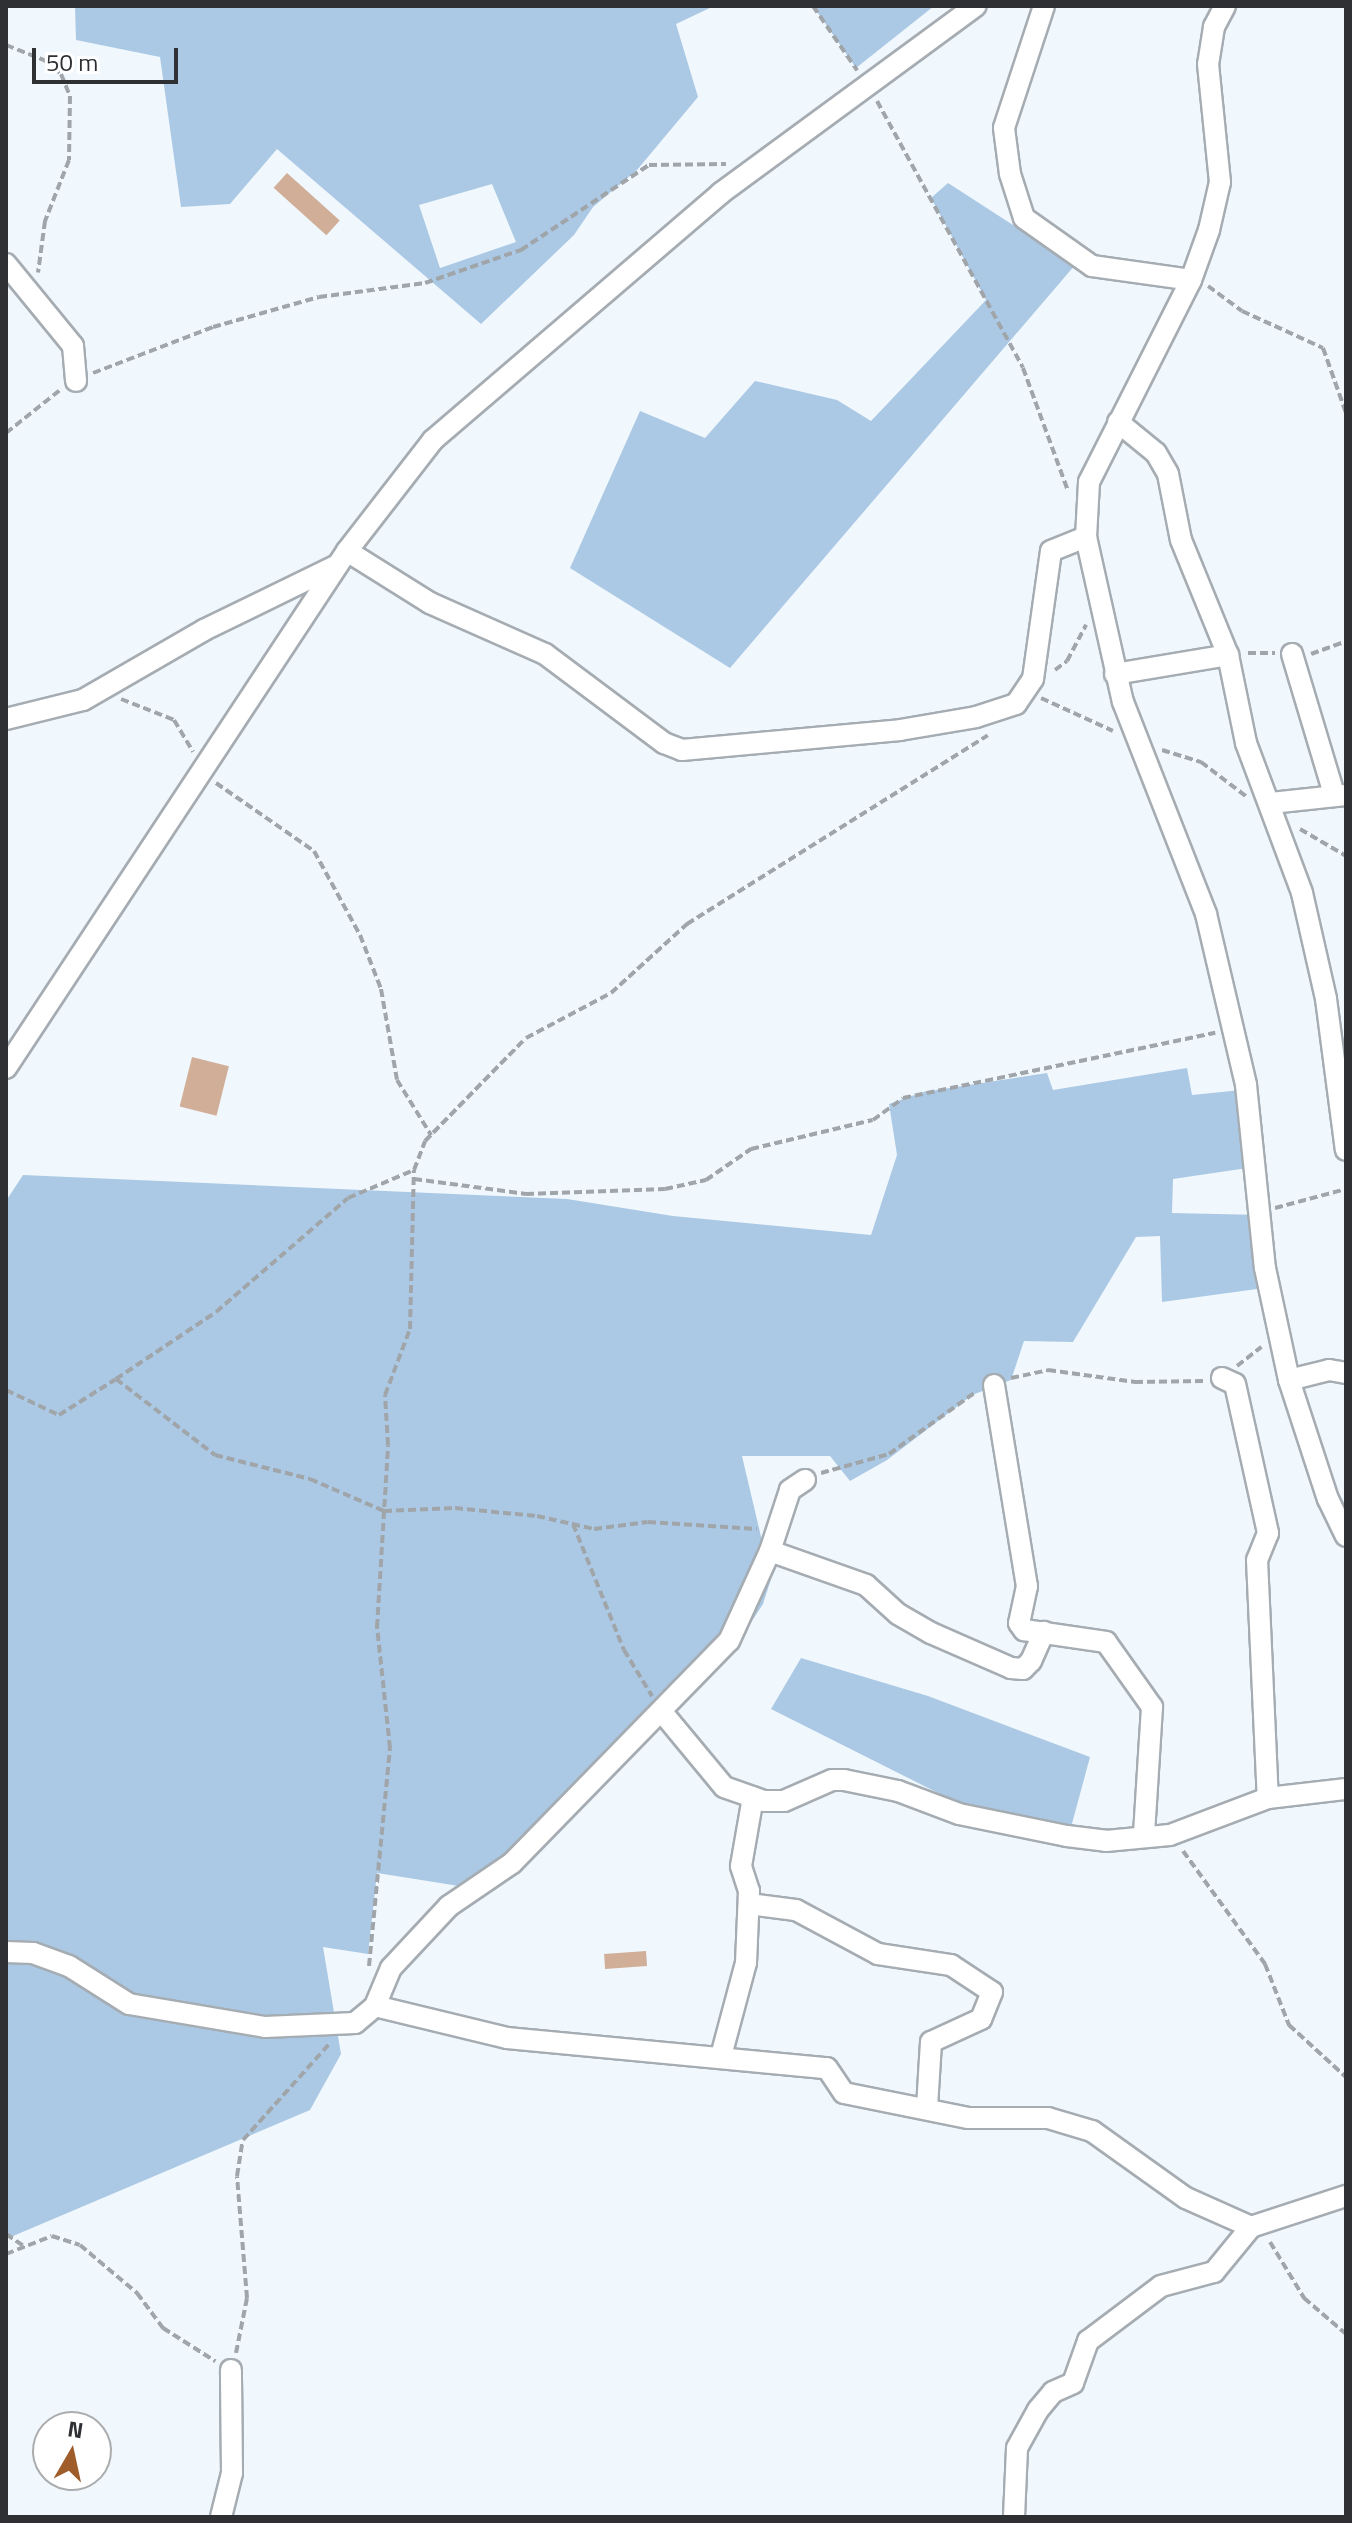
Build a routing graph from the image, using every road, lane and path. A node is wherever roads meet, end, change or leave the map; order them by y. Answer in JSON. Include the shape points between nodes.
{"nodes":[{"id":1,"x":813,"y":6,"type":"edge"},
{"id":2,"x":976,"y":6,"type":"edge"},
{"id":3,"x":1044,"y":6,"type":"edge"},
{"id":4,"x":1225,"y":6,"type":"edge"},
{"id":5,"x":6,"y":45,"type":"edge"},
{"id":6,"x":869,"y":87,"type":"junction"},
{"id":7,"x":755,"y":169,"type":"junction"},
{"id":8,"x":6,"y":264,"type":"edge"},
{"id":9,"x":1192,"y":278,"type":"junction"},
{"id":10,"x":38,"y":308,"type":"junction"},
{"id":11,"x":76,"y":381,"type":"junction"},
{"id":12,"x":1346,"y":413,"type":"edge"},
{"id":13,"x":1118,"y":422,"type":"junction"},
{"id":14,"x":6,"y":433,"type":"edge"},
{"id":15,"x":1070,"y":496,"type":"dead end"},
{"id":16,"x":1086,"y":537,"type":"junction"},
{"id":17,"x":342,"y":558,"type":"junction"},
{"id":18,"x":1102,"y":595,"type":"junction"},
{"id":19,"x":1292,"y":654,"type":"dead end"},
{"id":20,"x":1228,"y":655,"type":"junction"},
{"id":21,"x":1115,"y":674,"type":"junction"},
{"id":22,"x":1025,"y":691,"type":"junction"},
{"id":23,"x":100,"y":692,"type":"junction"},
{"id":24,"x":6,"y":719,"type":"edge"},
{"id":25,"x":1001,"y":725,"type":"dead end"},
{"id":26,"x":1137,"y":743,"type":"junction"},
{"id":27,"x":201,"y":774,"type":"junction"},
{"id":28,"x":1340,"y":795,"type":"edge"},
{"id":29,"x":1271,"y":803,"type":"junction"},
{"id":30,"x":1297,"y":826,"type":"dead end"},
{"id":31,"x":1346,"y":856,"type":"edge"},
{"id":32,"x":1233,"y":1030,"type":"junction"},
{"id":33,"x":6,"y":1068,"type":"edge"},
{"id":34,"x":431,"y":1135,"type":"junction"},
{"id":35,"x":1346,"y":1150,"type":"edge"},
{"id":36,"x":414,"y":1170,"type":"junction"},
{"id":37,"x":414,"y":1179,"type":"junction"},
{"id":38,"x":1346,"y":1189,"type":"edge"},
{"id":39,"x":1262,"y":1212,"type":"junction"},
{"id":40,"x":1276,"y":1321,"type":"junction"},
{"id":41,"x":1346,"y":1373,"type":"edge"},
{"id":42,"x":1222,"y":1378,"type":"junction"},
{"id":43,"x":116,"y":1379,"type":"junction"},
{"id":44,"x":1289,"y":1380,"type":"junction"},
{"id":45,"x":994,"y":1385,"type":"junction"},
{"id":46,"x":6,"y":1390,"type":"edge"},
{"id":47,"x":805,"y":1480,"type":"joint"},
{"id":48,"x":384,"y":1511,"type":"junction"},
{"id":49,"x":573,"y":1524,"type":"junction"},
{"id":50,"x":775,"y":1530,"type":"junction"},
{"id":51,"x":1346,"y":1536,"type":"edge"},
{"id":52,"x":770,"y":1551,"type":"junction"},
{"id":53,"x":1044,"y":1632,"type":"junction"},
{"id":54,"x":662,"y":1712,"type":"junction"},
{"id":55,"x":1346,"y":1789,"type":"edge"},
{"id":56,"x":753,"y":1797,"type":"junction"},
{"id":57,"x":1268,"y":1798,"type":"junction"},
{"id":58,"x":1144,"y":1835,"type":"junction"},
{"id":59,"x":1170,"y":1835,"type":"junction"},
{"id":60,"x":749,"y":1904,"type":"junction"},
{"id":61,"x":6,"y":1952,"type":"edge"},
{"id":62,"x":368,"y":1968,"type":"dead end"},
{"id":63,"x":375,"y":2006,"type":"junction"},
{"id":64,"x":345,"y":2024,"type":"junction"},
{"id":65,"x":721,"y":2056,"type":"junction"},
{"id":66,"x":1346,"y":2077,"type":"edge"},
{"id":67,"x":927,"y":2108,"type":"junction"},
{"id":68,"x":1346,"y":2196,"type":"edge"},
{"id":69,"x":1251,"y":2227,"type":"junction"},
{"id":70,"x":6,"y":2234,"type":"edge"},
{"id":71,"x":24,"y":2246,"type":"junction"},
{"id":72,"x":6,"y":2254,"type":"edge"},
{"id":73,"x":1346,"y":2331,"type":"edge"},
{"id":74,"x":231,"y":2370,"type":"junction"},
{"id":75,"x":221,"y":2517,"type":"edge"},
{"id":76,"x":1014,"y":2517,"type":"edge"}],
"edges":[{"from":1,"to":6,"type":"path"},
{"from":2,"to":6,"type":"street"},
{"from":3,"to":9,"type":"street","via":[[1004,128],[1010,174],[1024,218],[1092,266]]},
{"from":4,"to":9,"type":"street","via":[[1214,27],[1208,64],[1220,182]]},
{"from":5,"to":10,"type":"path","via":[[44,60],[61,74],[73,117],[69,160],[39,250]]},
{"from":6,"to":7,"type":"street"},
{"from":6,"to":15,"type":"path","via":[[1023,368]]},
{"from":7,"to":11,"type":"path","via":[[649,165],[634,170],[532,245],[506,255],[425,283],[319,297],[213,327]]},
{"from":7,"to":17,"type":"street","via":[[525,356],[433,440]]},
{"from":8,"to":10,"type":"street"},
{"from":9,"to":12,"type":"path","via":[[1242,311],[1323,348]]},
{"from":9,"to":13,"type":"street"},
{"from":10,"to":11,"type":"street","via":[[73,346]]},
{"from":11,"to":14,"type":"path"},
{"from":13,"to":16,"type":"street","via":[[1089,482]]},
{"from":13,"to":20,"type":"street","via":[[1156,453],[1168,474],[1181,540]]},
{"from":16,"to":18,"type":"street"},
{"from":16,"to":22,"type":"street","via":[[1051,551],[1033,679]]},
{"from":17,"to":22,"type":"street","via":[[545,654],[664,743],[682,750],[900,730],[976,717],[1016,704]]},
{"from":17,"to":23,"type":"street"},
{"from":17,"to":27,"type":"street"},
{"from":18,"to":21,"type":"street"},
{"from":18,"to":22,"type":"path","via":[[1067,661]]},
{"from":19,"to":28,"type":"street"},
{"from":20,"to":21,"type":"street"},
{"from":20,"to":29,"type":"street","via":[[1246,743]]},
{"from":21,"to":26,"type":"street"},
{"from":22,"to":26,"type":"path"},
{"from":23,"to":24,"type":"street"},
{"from":23,"to":27,"type":"path","via":[[174,720],[187,734]]},
{"from":25,"to":34,"type":"path","via":[[687,924],[611,993],[526,1038]]},
{"from":26,"to":29,"type":"path","via":[[1201,762],[1237,795]]},
{"from":26,"to":32,"type":"street","via":[[1206,914]]},
{"from":27,"to":33,"type":"street"},
{"from":27,"to":34,"type":"path","via":[[314,851],[360,935],[381,989],[397,1080]]},
{"from":28,"to":29,"type":"street"},
{"from":29,"to":35,"type":"street","via":[[1302,893],[1326,999]]},
{"from":30,"to":31,"type":"path"},
{"from":32,"to":37,"type":"path","via":[[930,1090],[903,1098],[873,1120],[751,1149],[715,1176],[665,1189],[526,1194]]},
{"from":32,"to":39,"type":"street","via":[[1246,1085]]},
{"from":34,"to":36,"type":"path"},
{"from":36,"to":37,"type":"path"},
{"from":36,"to":43,"type":"path","via":[[348,1198],[216,1312]]},
{"from":37,"to":48,"type":"path","via":[[410,1329],[385,1395]]},
{"from":38,"to":39,"type":"path"},
{"from":39,"to":40,"type":"street"},
{"from":40,"to":42,"type":"path","via":[[1262,1347]]},
{"from":40,"to":44,"type":"street"},
{"from":41,"to":44,"type":"street","via":[[1329,1370]]},
{"from":42,"to":45,"type":"path","via":[[1151,1382],[1048,1370]]},
{"from":42,"to":57,"type":"street","via":[[1235,1384],[1268,1533],[1257,1560]]},
{"from":43,"to":46,"type":"path","via":[[59,1415]]},
{"from":43,"to":48,"type":"path","via":[[215,1455],[310,1479]]},
{"from":44,"to":51,"type":"street","via":[[1328,1499]]},
{"from":45,"to":47,"type":"path","via":[[971,1393],[889,1454]]},
{"from":45,"to":53,"type":"street","via":[[1027,1586],[1019,1623],[1024,1630]]},
{"from":47,"to":50,"type":"street","via":[[790,1490]]},
{"from":48,"to":49,"type":"path","via":[[455,1508]]},
{"from":48,"to":62,"type":"path","via":[[377,1627],[390,1748]]},
{"from":49,"to":50,"type":"path","via":[[594,1529],[648,1522]]},
{"from":49,"to":54,"type":"path","via":[[624,1650]]},
{"from":50,"to":52,"type":"street"},
{"from":52,"to":53,"type":"street","via":[[866,1585],[931,1633],[1011,1668],[1023,1669],[1031,1661]]},
{"from":52,"to":54,"type":"street","via":[[729,1641]]},
{"from":53,"to":58,"type":"street","via":[[1106,1642],[1152,1707]]},
{"from":54,"to":56,"type":"street","via":[[724,1787]]},
{"from":54,"to":63,"type":"street","via":[[512,1863],[449,1906],[391,1968]]},
{"from":55,"to":57,"type":"street"},
{"from":56,"to":58,"type":"street","via":[[784,1801],[844,1780],[898,1791],[959,1814],[1067,1836],[1106,1841]]},
{"from":56,"to":60,"type":"street","via":[[741,1866]]},
{"from":57,"to":59,"type":"street"},
{"from":58,"to":59,"type":"street"},
{"from":59,"to":66,"type":"path","via":[[1265,1964],[1289,2025]]},
{"from":60,"to":65,"type":"street","via":[[746,1963]]},
{"from":60,"to":67,"type":"street","via":[[796,1910],[878,1954],[951,1965],[992,1992],[981,2019],[931,2042]]},
{"from":61,"to":64,"type":"street","via":[[33,1953],[69,1966],[129,2004],[265,2027]]},
{"from":63,"to":64,"type":"street","via":[[355,2023]]},
{"from":63,"to":65,"type":"street","via":[[507,2038]]},
{"from":64,"to":74,"type":"path","via":[[243,2140],[237,2176],[247,2298]]},
{"from":65,"to":67,"type":"street","via":[[827,2068],[844,2093]]},
{"from":67,"to":69,"type":"street","via":[[968,2118],[1048,2118],[1092,2131],[1186,2198]]},
{"from":68,"to":69,"type":"street"},
{"from":69,"to":73,"type":"path","via":[[1269,2240],[1304,2298]]},
{"from":69,"to":76,"type":"street","via":[[1214,2272],[1161,2286],[1088,2341],[1073,2383],[1053,2392],[1017,2448]]},
{"from":70,"to":71,"type":"path"},
{"from":71,"to":72,"type":"path"},
{"from":71,"to":74,"type":"path","via":[[52,2236],[80,2245],[137,2293],[163,2328]]},
{"from":74,"to":75,"type":"street","via":[[232,2473]]}]}
